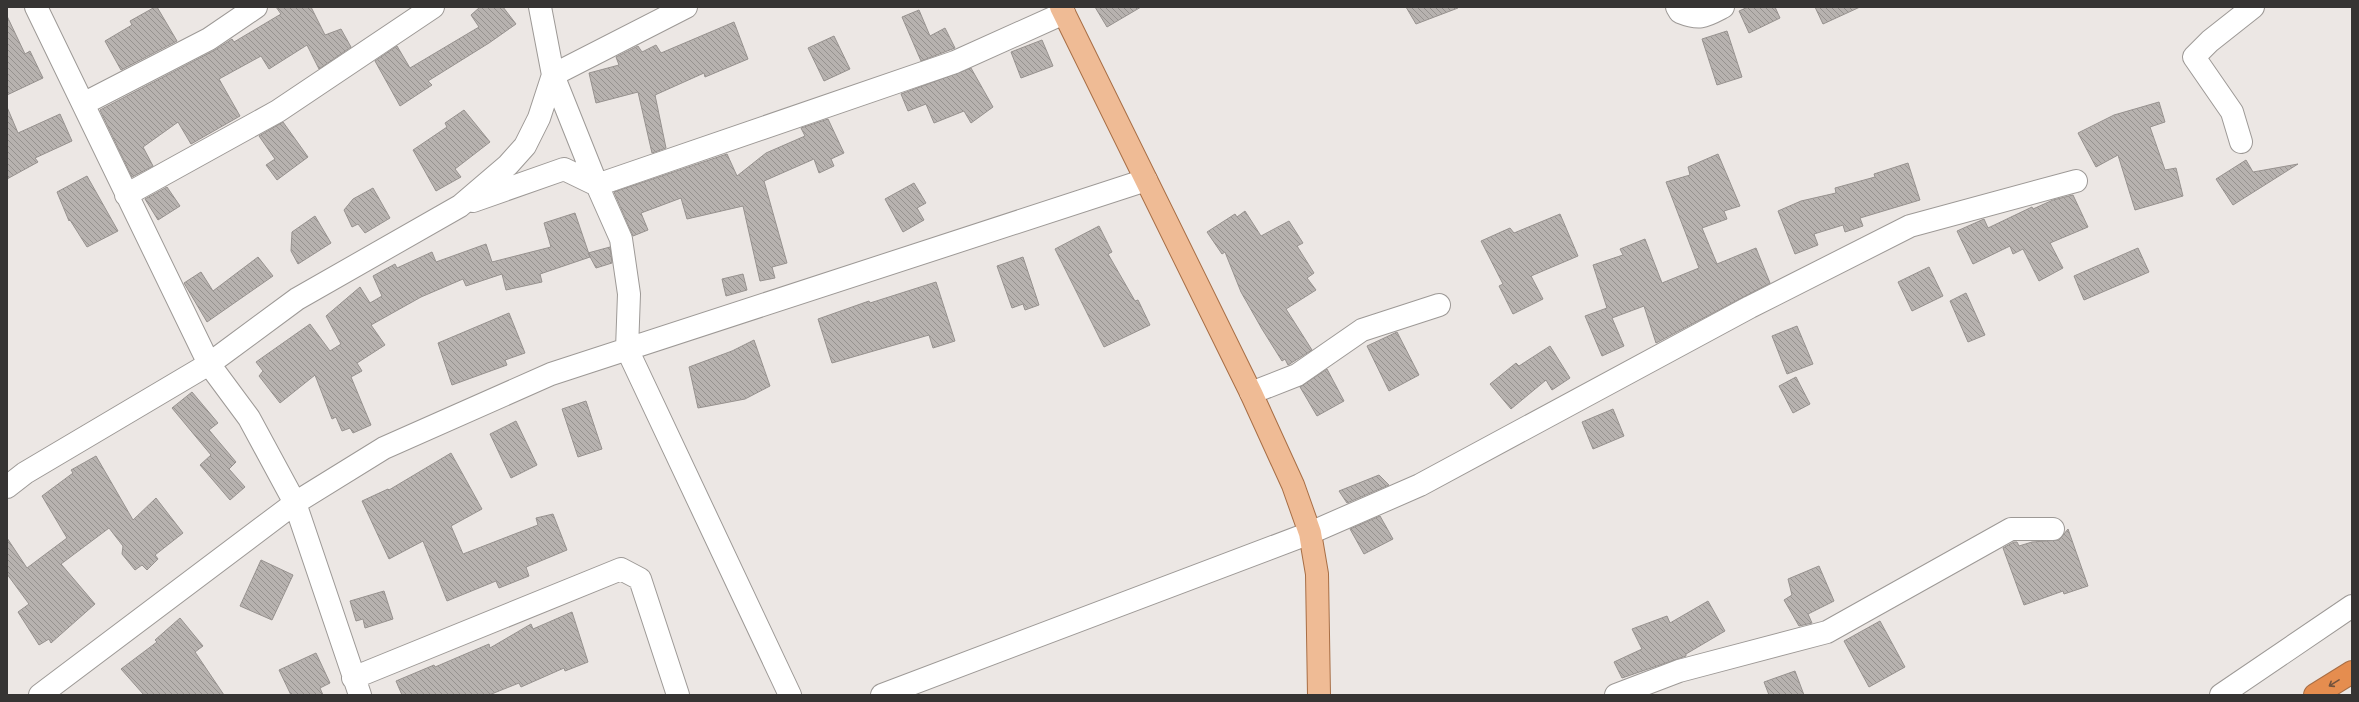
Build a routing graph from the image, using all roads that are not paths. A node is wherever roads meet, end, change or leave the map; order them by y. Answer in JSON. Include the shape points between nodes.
{"nodes":[{"id":1,"x":36,"y":7,"type":"edge"},
{"id":2,"x":256,"y":7,"type":"edge"},
{"id":3,"x":433,"y":7,"type":"edge"},
{"id":4,"x":540,"y":7,"type":"edge"},
{"id":5,"x":686,"y":7,"type":"edge"},
{"id":6,"x":1677,"y":7,"type":"edge"},
{"id":7,"x":1723,"y":7,"type":"edge"},
{"id":8,"x":2253,"y":7,"type":"edge"},
{"id":9,"x":1062,"y":10,"type":"edge"},
{"id":10,"x":553,"y":75,"type":"junction"},
{"id":11,"x":83,"y":104,"type":"junction"},
{"id":12,"x":2241,"y":142,"type":"dead end"},
{"id":13,"x":1146,"y":180,"type":"junction"},
{"id":14,"x":2076,"y":181,"type":"dead end"},
{"id":15,"x":597,"y":185,"type":"junction"},
{"id":16,"x":126,"y":194,"type":"junction"},
{"id":17,"x":460,"y":206,"type":"junction"},
{"id":18,"x":1439,"y":305,"type":"dead end"},
{"id":19,"x":627,"y":349,"type":"junction"},
{"id":20,"x":209,"y":364,"type":"junction"},
{"id":21,"x":1251,"y":393,"type":"junction"},
{"id":22,"x":8,"y":481,"type":"edge"},
{"id":23,"x":295,"y":503,"type":"junction"},
{"id":24,"x":2053,"y":529,"type":"dead end"},
{"id":25,"x":1310,"y":533,"type":"junction"},
{"id":26,"x":2352,"y":606,"type":"edge"},
{"id":27,"x":2352,"y":672,"type":"edge"},
{"id":28,"x":356,"y":687,"type":"edge"},
{"id":29,"x":1649,"y":689,"type":"edge"},
{"id":30,"x":40,"y":695,"type":"edge"},
{"id":31,"x":678,"y":695,"type":"edge"},
{"id":32,"x":790,"y":695,"type":"edge"},
{"id":33,"x":882,"y":695,"type":"edge"},
{"id":34,"x":1319,"y":695,"type":"edge"},
{"id":35,"x":1616,"y":695,"type":"edge"},
{"id":36,"x":2221,"y":695,"type":"edge"},
{"id":37,"x":2315,"y":695,"type":"edge"}],
"edges":[{"from":1,"to":11,"type":"street"},
{"from":2,"to":11,"type":"street","via":[[209,38]]},
{"from":3,"to":16,"type":"street","via":[[278,111]]},
{"from":4,"to":10,"type":"street"},
{"from":5,"to":10,"type":"street"},
{"from":6,"to":7,"type":"street","via":[[1680,12],[1695,18]]},
{"from":8,"to":12,"type":"street","via":[[2194,57],[2232,112]]},
{"from":9,"to":13,"type":"main road"},
{"from":9,"to":15,"type":"street","via":[[955,62]]},
{"from":10,"to":15,"type":"street"},
{"from":10,"to":17,"type":"street","via":[[539,118],[525,146],[508,165]]},
{"from":11,"to":16,"type":"street"},
{"from":13,"to":19,"type":"street"},
{"from":13,"to":21,"type":"main road"},
{"from":14,"to":25,"type":"street","via":[[1910,226],[1743,311],[1420,485]]},
{"from":15,"to":17,"type":"street","via":[[564,169]]},
{"from":15,"to":19,"type":"street","via":[[621,239],[629,294]]},
{"from":16,"to":20,"type":"street"},
{"from":17,"to":20,"type":"street","via":[[297,299]]},
{"from":18,"to":21,"type":"street","via":[[1362,330],[1297,375]]},
{"from":19,"to":23,"type":"street","via":[[552,374],[384,448]]},
{"from":19,"to":32,"type":"street"},
{"from":20,"to":22,"type":"street"},
{"from":20,"to":23,"type":"street","via":[[249,418]]},
{"from":21,"to":25,"type":"main road","via":[[1293,485]]},
{"from":23,"to":28,"type":"street"},
{"from":23,"to":30,"type":"street"},
{"from":24,"to":29,"type":"street","via":[[2011,529],[1827,632],[1679,671]]},
{"from":25,"to":33,"type":"street"},
{"from":25,"to":34,"type":"main road","via":[[1317,574]]},
{"from":26,"to":36,"type":"street"},
{"from":27,"to":37,"type":"highway","one_way":true},
{"from":28,"to":31,"type":"street","via":[[621,569],[640,579]]},
{"from":29,"to":35,"type":"street"}]}
